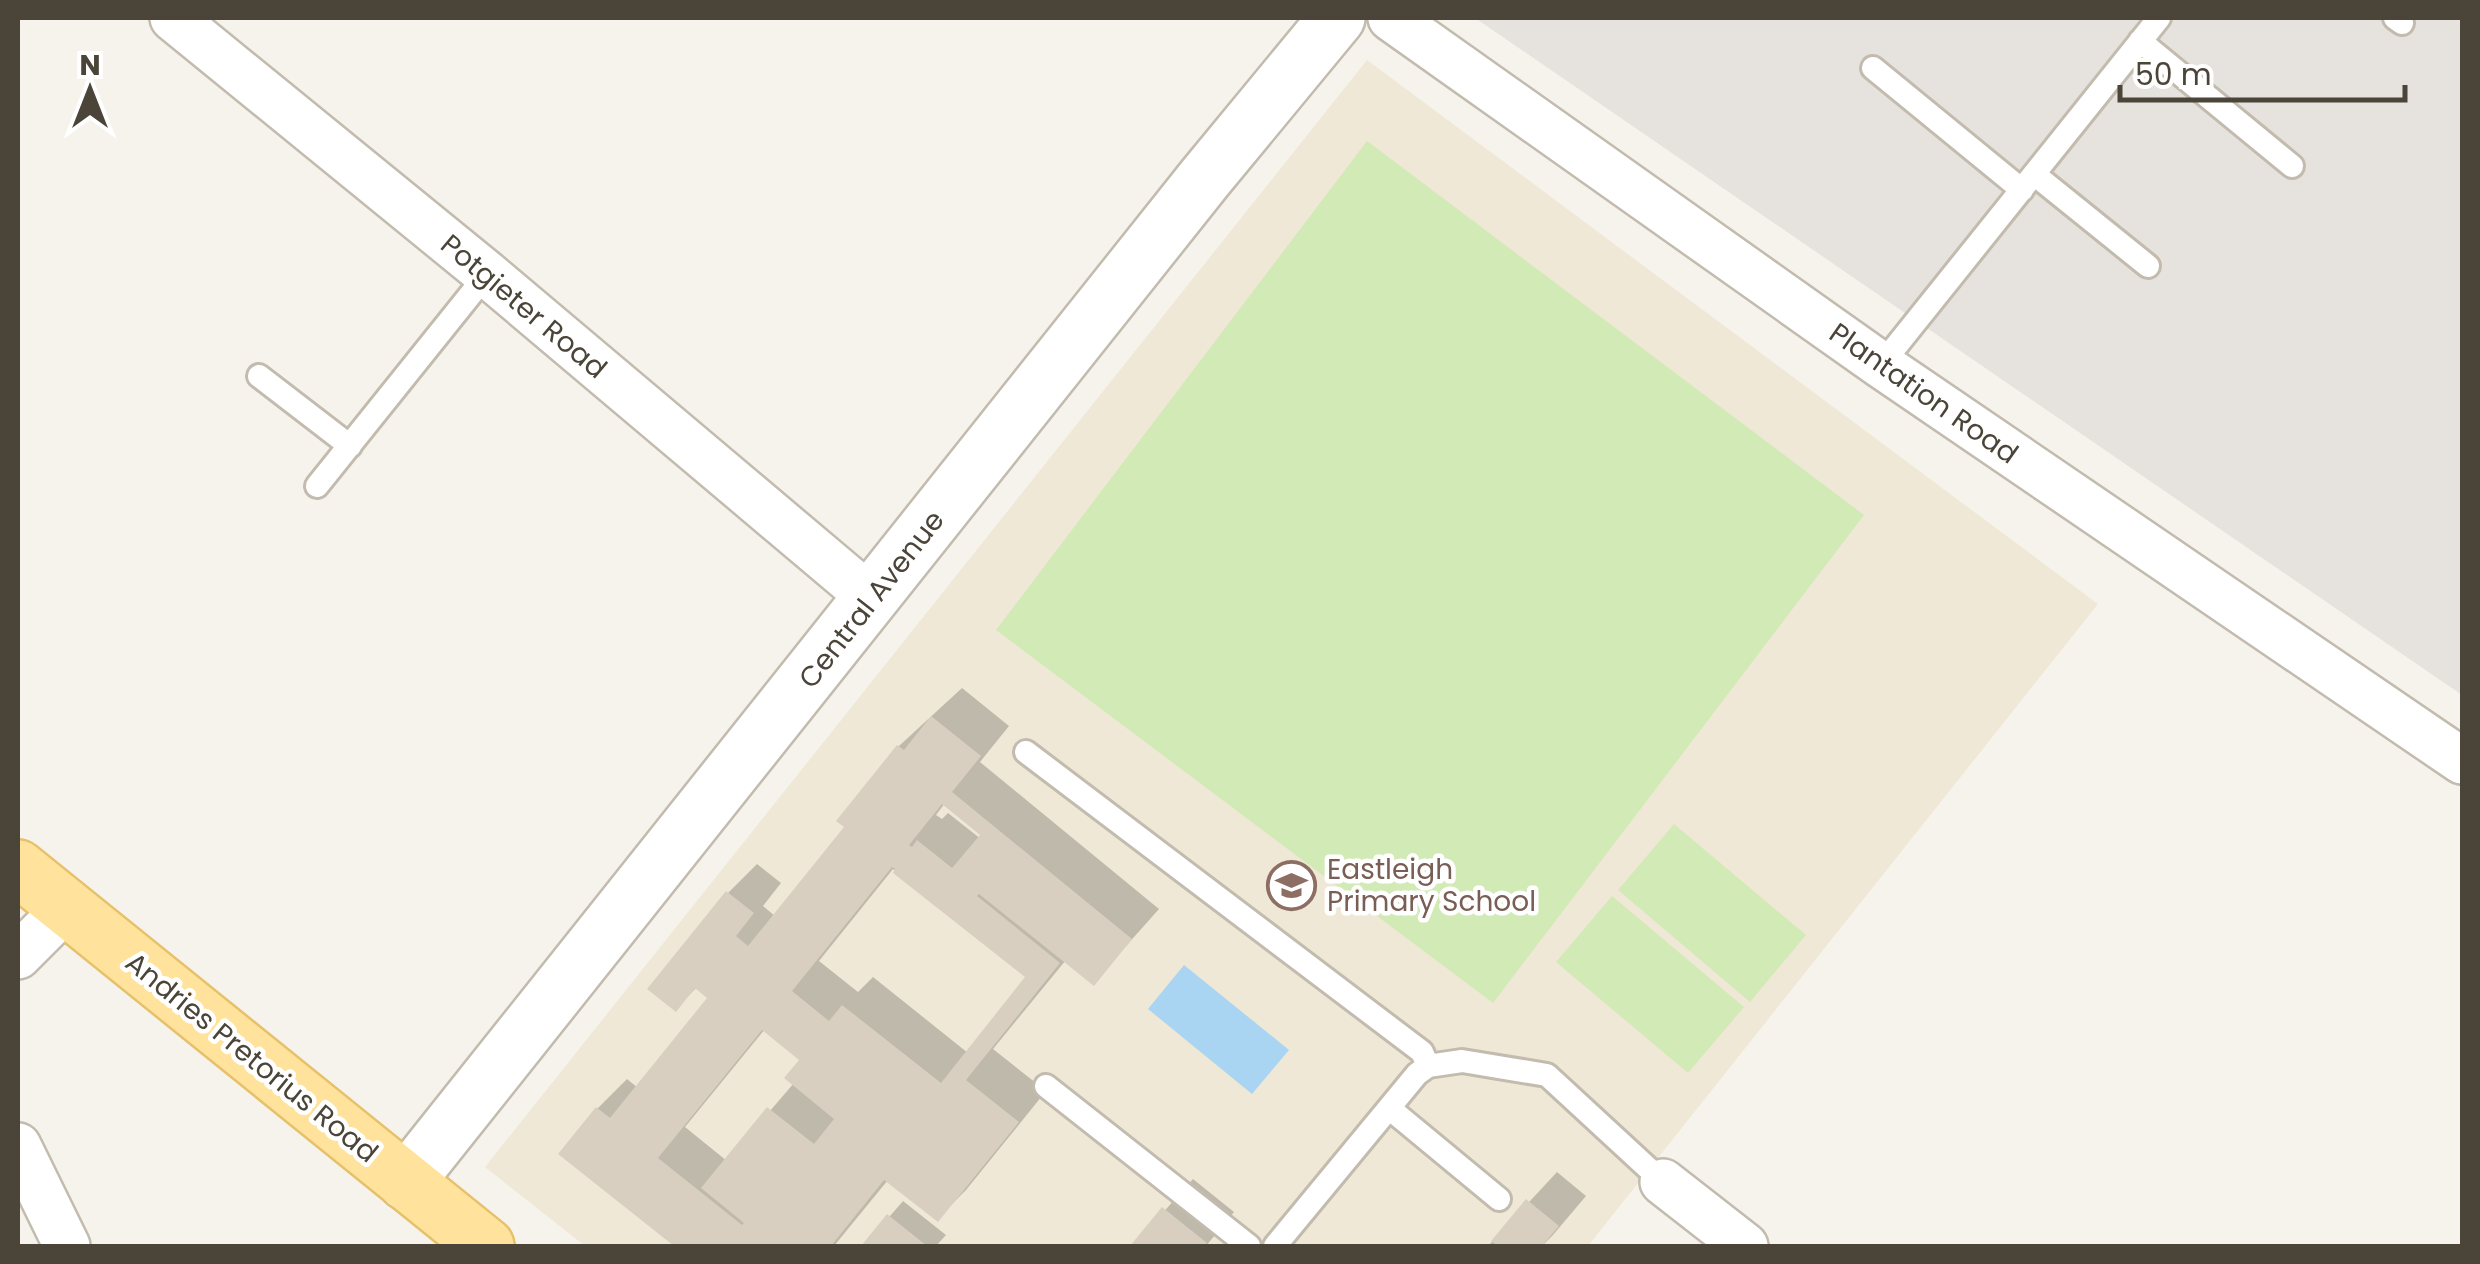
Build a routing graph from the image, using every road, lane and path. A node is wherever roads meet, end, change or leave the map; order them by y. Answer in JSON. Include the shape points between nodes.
{"nodes":[{"id":1,"x":173,"y":18,"type":"edge"},
{"id":2,"x":1337,"y":18,"type":"edge"},
{"id":3,"x":1391,"y":18,"type":"edge"},
{"id":4,"x":2159,"y":18,"type":"edge"},
{"id":5,"x":2140,"y":41,"type":"junction"},
{"id":6,"x":1873,"y":68,"type":"dead end"},
{"id":7,"x":2292,"y":166,"type":"dead end"},
{"id":8,"x":2028,"y":182,"type":"junction"},
{"id":9,"x":2148,"y":266,"type":"dead end"},
{"id":10,"x":486,"y":274,"type":"junction"},
{"id":11,"x":1881,"y":364,"type":"junction"},
{"id":12,"x":259,"y":376,"type":"dead end"},
{"id":13,"x":350,"y":446,"type":"junction"},
{"id":14,"x":317,"y":486,"type":"dead end"},
{"id":15,"x":870,"y":598,"type":"junction"},
{"id":16,"x":1026,"y":752,"type":"dead end"},
{"id":17,"x":2462,"y":761,"type":"edge"},
{"id":18,"x":18,"y":868,"type":"edge"},
{"id":19,"x":67,"y":907,"type":"junction"},
{"id":20,"x":18,"y":956,"type":"edge"},
{"id":21,"x":1428,"y":1066,"type":"junction"},
{"id":22,"x":1046,"y":1086,"type":"dead end"},
{"id":23,"x":1389,"y":1108,"type":"junction"},
{"id":24,"x":18,"y":1146,"type":"edge"},
{"id":25,"x":406,"y":1182,"type":"junction"},
{"id":26,"x":1662,"y":1182,"type":"joint"},
{"id":27,"x":1499,"y":1199,"type":"dead end"},
{"id":28,"x":67,"y":1246,"type":"edge"},
{"id":29,"x":486,"y":1246,"type":"edge"},
{"id":30,"x":1248,"y":1246,"type":"edge"},
{"id":31,"x":1274,"y":1246,"type":"edge"},
{"id":32,"x":1746,"y":1246,"type":"edge"}],
"edges":[{"from":1,"to":10,"type":"street","name":"Potgieter Road"},
{"from":2,"to":15,"type":"street","name":"Central Avenue"},
{"from":3,"to":11,"type":"street","name":"Plantation Road"},
{"from":4,"to":5,"type":"lane"},
{"from":5,"to":7,"type":"lane"},
{"from":5,"to":8,"type":"lane"},
{"from":6,"to":8,"type":"lane"},
{"from":8,"to":9,"type":"lane"},
{"from":8,"to":11,"type":"lane"},
{"from":10,"to":13,"type":"lane"},
{"from":10,"to":15,"type":"street","name":"Potgieter Road"},
{"from":11,"to":17,"type":"street","name":"Plantation Road"},
{"from":12,"to":13,"type":"lane"},
{"from":13,"to":14,"type":"lane"},
{"from":15,"to":25,"type":"street","name":"Central Avenue"},
{"from":16,"to":21,"type":"lane","via":[[1422,1052]]},
{"from":18,"to":19,"type":"main road","name":"Andries Pretorius Road"},
{"from":19,"to":20,"type":"street"},
{"from":19,"to":25,"type":"main road","name":"Andries Pretorius Road"},
{"from":21,"to":23,"type":"lane"},
{"from":21,"to":26,"type":"lane","via":[[1462,1061],[1547,1075]]},
{"from":22,"to":30,"type":"lane"},
{"from":23,"to":27,"type":"lane"},
{"from":23,"to":31,"type":"lane"},
{"from":24,"to":28,"type":"street"},
{"from":25,"to":29,"type":"main road","name":"Andries Pretorius Road"},
{"from":26,"to":32,"type":"street"}]}
